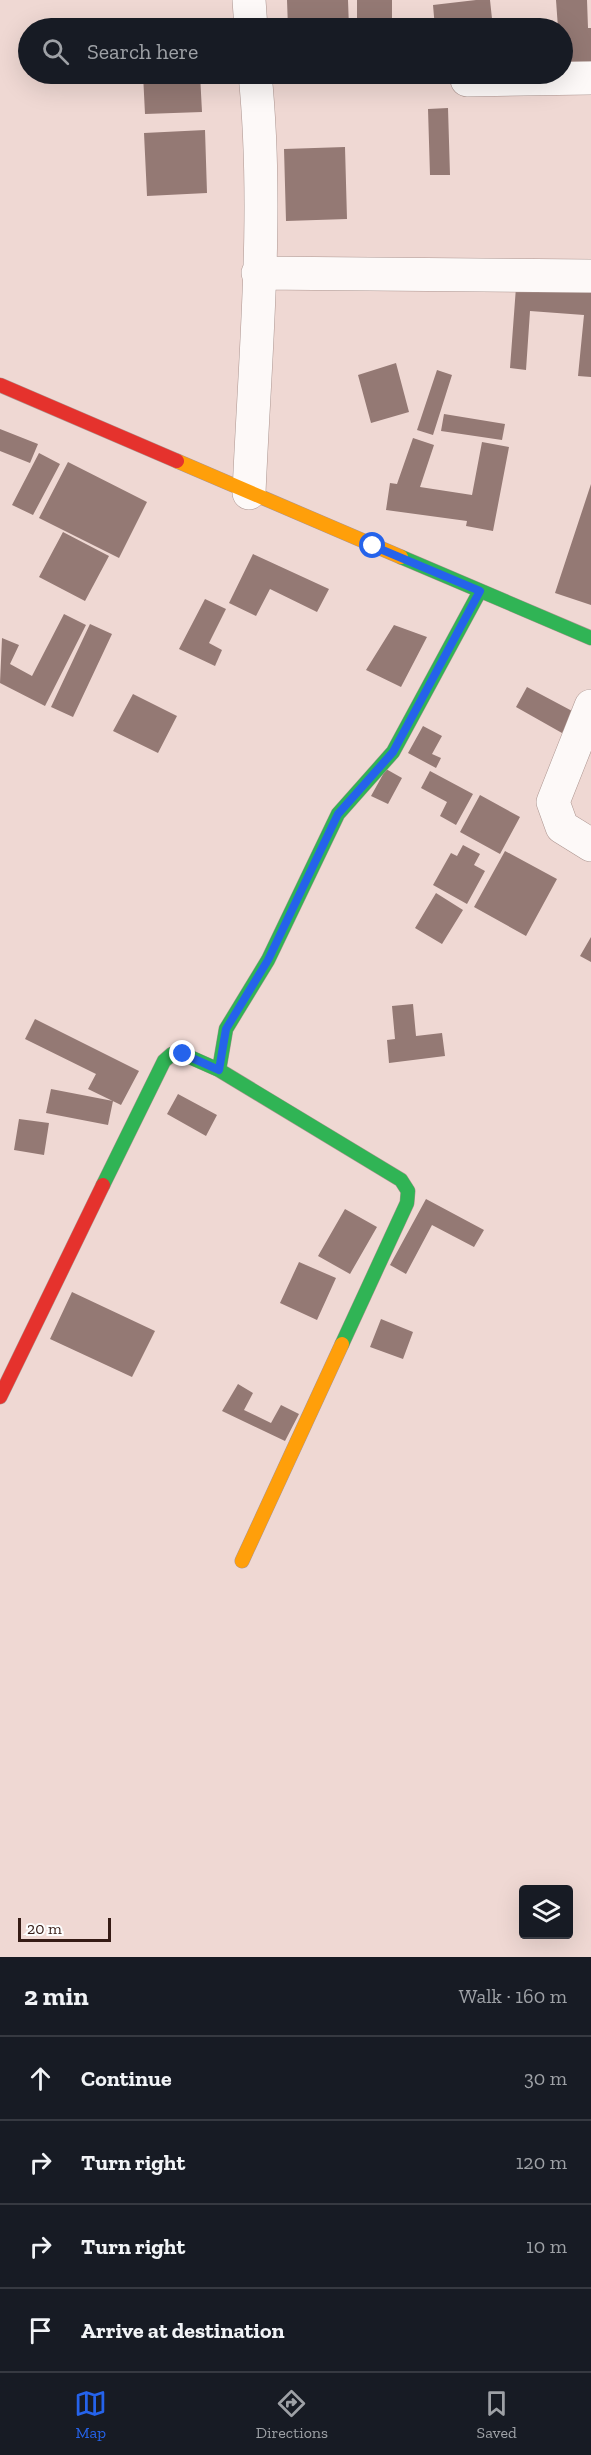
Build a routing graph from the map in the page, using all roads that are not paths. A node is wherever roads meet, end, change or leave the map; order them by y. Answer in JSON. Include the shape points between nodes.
{"nodes":[{"id":1,"x":249,"y":0,"type":"edge"},
{"id":2,"x":250,"y":18,"type":"edge"},
{"id":3,"x":573,"y":78,"type":"edge"},
{"id":4,"x":591,"y":78,"type":"edge"},
{"id":5,"x":256,"y":84,"type":"edge"},
{"id":6,"x":258,"y":273,"type":"junction"},
{"id":7,"x":591,"y":276,"type":"edge"},
{"id":8,"x":0,"y":385,"type":"edge"},
{"id":9,"x":249,"y":493,"type":"junction"},
{"id":10,"x":480,"y":591,"type":"junction"},
{"id":11,"x":591,"y":638,"type":"edge"},
{"id":12,"x":591,"y":706,"type":"edge"},
{"id":13,"x":591,"y":845,"type":"edge"},
{"id":14,"x":219,"y":1070,"type":"junction"},
{"id":15,"x":0,"y":1397,"type":"edge"},
{"id":16,"x":242,"y":1561,"type":"dead end"}],
"edges":[{"from":1,"to":2,"type":"street"},
{"from":3,"to":4,"type":"street"},
{"from":5,"to":6,"type":"street"},
{"from":6,"to":7,"type":"street"},
{"from":6,"to":9,"type":"street"},
{"from":8,"to":9,"type":"street"},
{"from":9,"to":10,"type":"street"},
{"from":10,"to":11,"type":"street"},
{"from":10,"to":14,"type":"street","via":[[393,752],[338,814],[268,960],[226,1029]]},
{"from":12,"to":13,"type":"street","via":[[553,802],[562,827]]},
{"from":14,"to":15,"type":"street","via":[[183,1054],[172,1054],[164,1061]]},
{"from":14,"to":16,"type":"street","via":[[401,1180],[408,1191],[407,1203]]}]}
